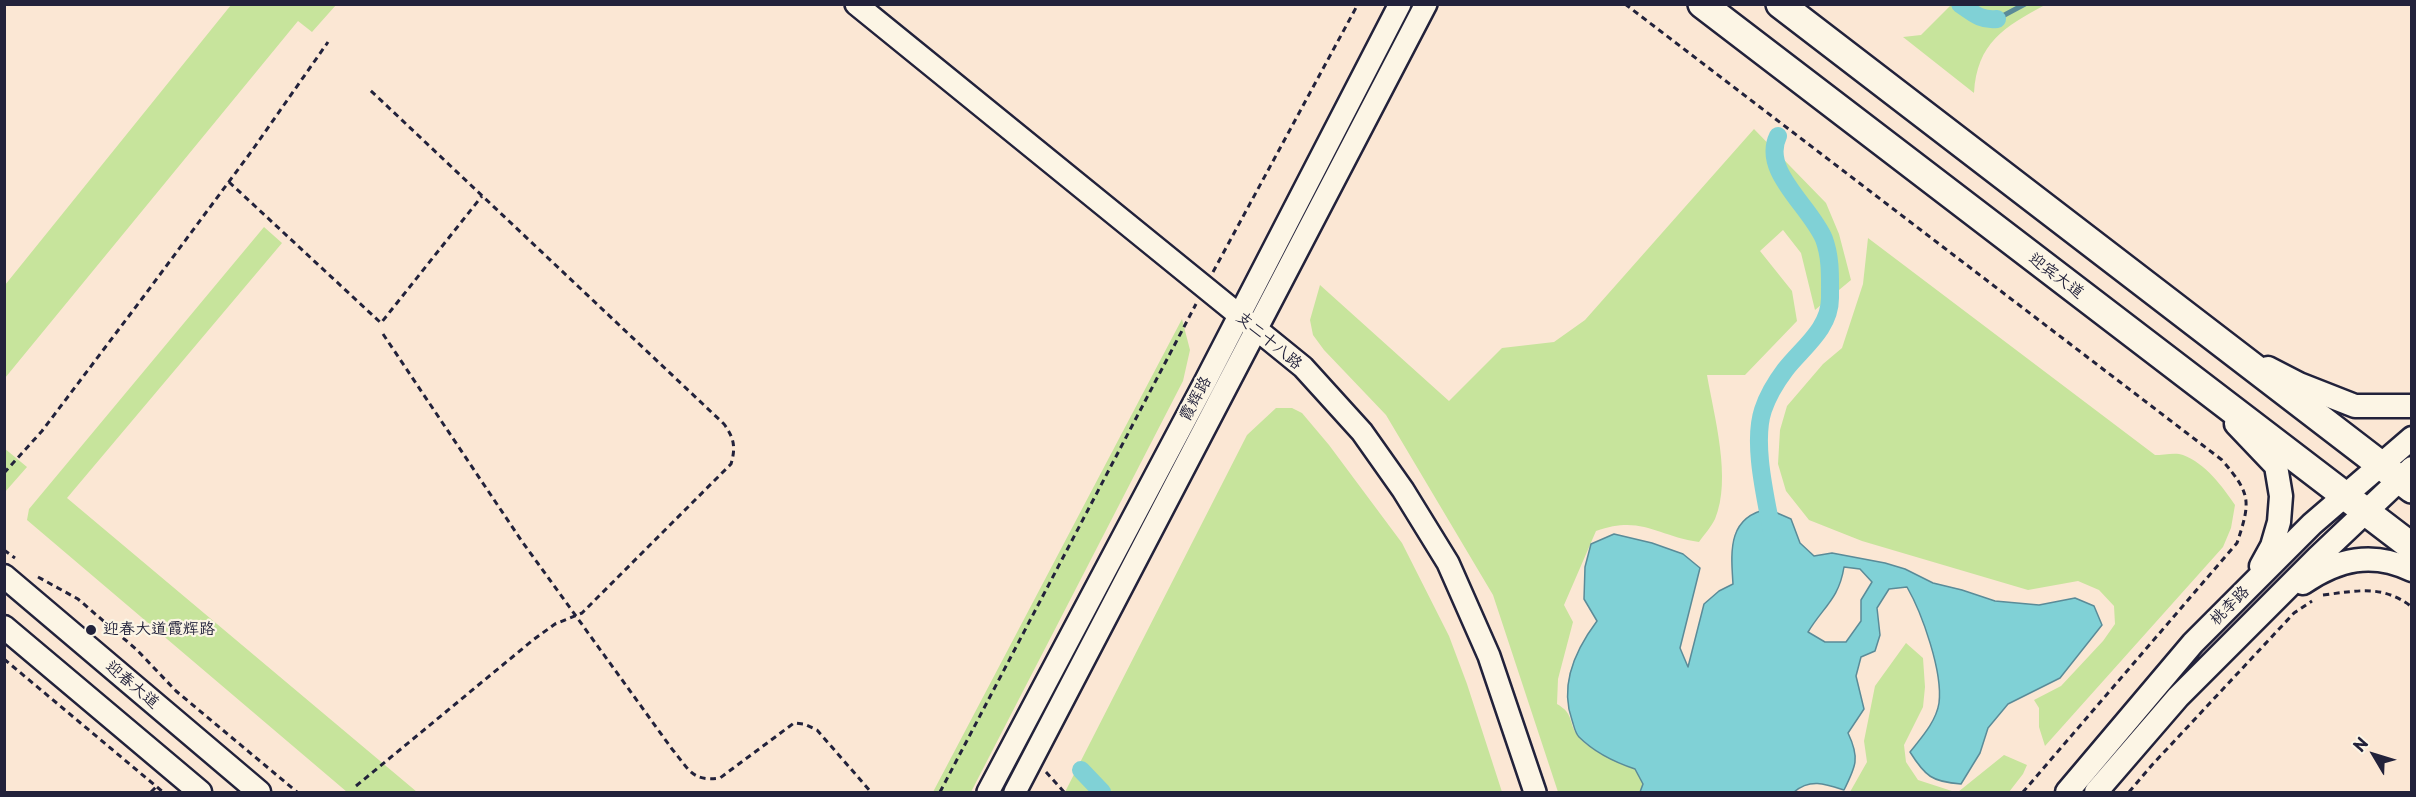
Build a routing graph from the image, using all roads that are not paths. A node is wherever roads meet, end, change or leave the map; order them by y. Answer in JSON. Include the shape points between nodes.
{"nodes":[{"id":1,"x":856,"y":4,"type":"edge"},
{"id":2,"x":1400,"y":4,"type":"edge"},
{"id":3,"x":1426,"y":4,"type":"edge"},
{"id":4,"x":1702,"y":4,"type":"edge"},
{"id":5,"x":1780,"y":4,"type":"edge"},
{"id":6,"x":1239,"y":315,"type":"junction"},
{"id":7,"x":1257,"y":331,"type":"junction"},
{"id":8,"x":2221,"y":343,"type":"junction"},
{"id":9,"x":2191,"y":379,"type":"junction"},
{"id":10,"x":2412,"y":406,"type":"edge"},
{"id":11,"x":2412,"y":438,"type":"edge"},
{"id":12,"x":2401,"y":475,"type":"edge"},
{"id":13,"x":2354,"y":504,"type":"junction"},
{"id":14,"x":2412,"y":547,"type":"edge"},
{"id":15,"x":12,"y":569,"type":"edge"},
{"id":16,"x":2412,"y":570,"type":"edge"},
{"id":17,"x":2252,"y":585,"type":"junction"},
{"id":18,"x":2269,"y":606,"type":"junction"},
{"id":19,"x":4,"y":627,"type":"edge"},
{"id":20,"x":200,"y":792,"type":"edge"},
{"id":21,"x":260,"y":792,"type":"edge"},
{"id":22,"x":988,"y":792,"type":"edge"},
{"id":23,"x":1015,"y":792,"type":"edge"},
{"id":24,"x":1535,"y":792,"type":"edge"},
{"id":25,"x":2067,"y":792,"type":"edge"},
{"id":26,"x":2096,"y":792,"type":"edge"}],
"edges":[{"from":1,"to":6,"type":"street","name":"支二十八路"},
{"from":2,"to":6,"type":"street","name":"霞辉路"},
{"from":3,"to":7,"type":"street","name":"霞辉路"},
{"from":4,"to":9,"type":"highway","name":"迎宾大道"},
{"from":5,"to":8,"type":"highway"},
{"from":6,"to":7,"type":"street","name":"支二十八路"},
{"from":6,"to":22,"type":"street","name":"霞辉路"},
{"from":7,"to":23,"type":"street","name":"霞辉路"},
{"from":7,"to":24,"type":"street","name":"支二十八路","via":[[1303,368],[1362,432],[1448,563],[1489,656]]},
{"from":8,"to":10,"type":"main road","via":[[2299,384],[2355,406]]},
{"from":8,"to":12,"type":"highway"},
{"from":9,"to":13,"type":"highway","name":"迎宾大道"},
{"from":9,"to":17,"type":"main road","via":[[2276,466],[2281,496],[2279,522],[2272,546]]},
{"from":11,"to":12,"type":"main road","name":"桃李路"},
{"from":12,"to":13,"type":"main road","name":"桃李路"},
{"from":13,"to":14,"type":"highway","name":"迎宾大道"},
{"from":13,"to":17,"type":"main road","name":"桃李路","via":[[2312,524]]},
{"from":13,"to":18,"type":"main road","name":"桃李路"},
{"from":15,"to":21,"type":"main road","name":"迎春大道"},
{"from":16,"to":18,"type":"main road","via":[[2379,559],[2334,565]]},
{"from":17,"to":25,"type":"main road","name":"桃李路","via":[[2193,643]]},
{"from":18,"to":26,"type":"main road","name":"桃李路","via":[[2178,697]]},
{"from":19,"to":20,"type":"main road"}]}
